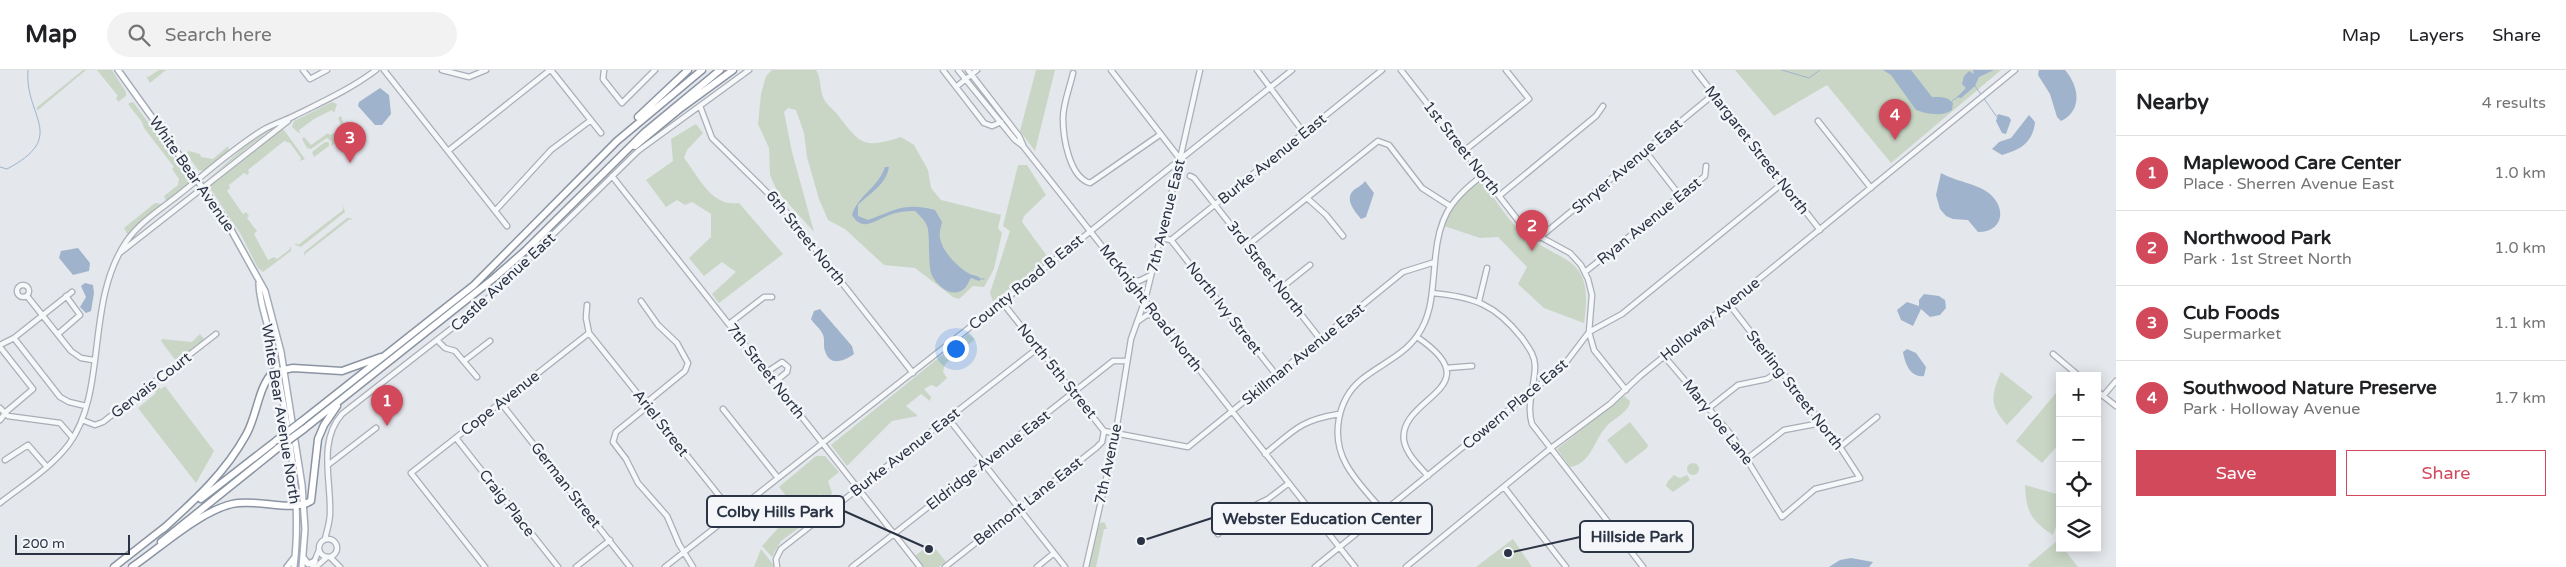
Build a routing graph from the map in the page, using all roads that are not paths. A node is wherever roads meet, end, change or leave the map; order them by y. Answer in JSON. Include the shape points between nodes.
{"nodes":[{"id":1,"x":118,"y":70,"type":"edge"},
{"id":2,"x":303,"y":70,"type":"edge"},
{"id":3,"x":327,"y":70,"type":"edge"},
{"id":4,"x":376,"y":70,"type":"edge"},
{"id":5,"x":384,"y":70,"type":"edge"},
{"id":6,"x":442,"y":70,"type":"edge"},
{"id":7,"x":486,"y":70,"type":"edge"},
{"id":8,"x":550,"y":70,"type":"edge"},
{"id":9,"x":604,"y":70,"type":"edge"},
{"id":10,"x":655,"y":70,"type":"edge"},
{"id":11,"x":688,"y":70,"type":"edge"},
{"id":12,"x":702,"y":70,"type":"edge"},
{"id":13,"x":720,"y":70,"type":"edge"},
{"id":14,"x":733,"y":70,"type":"edge"},
{"id":15,"x":749,"y":70,"type":"edge"},
{"id":16,"x":943,"y":70,"type":"edge"},
{"id":17,"x":958,"y":70,"type":"edge"},
{"id":18,"x":977,"y":70,"type":"edge"},
{"id":19,"x":1111,"y":70,"type":"edge"},
{"id":20,"x":1200,"y":70,"type":"edge"},
{"id":21,"x":1257,"y":70,"type":"edge"},
{"id":22,"x":1292,"y":70,"type":"edge"},
{"id":23,"x":1382,"y":70,"type":"edge"},
{"id":24,"x":1401,"y":70,"type":"edge"},
{"id":25,"x":1506,"y":70,"type":"edge"},
{"id":26,"x":1695,"y":70,"type":"edge"},
{"id":27,"x":2015,"y":70,"type":"edge"},
{"id":28,"x":970,"y":72,"type":"edge"},
{"id":29,"x":1074,"y":73,"type":"dead end"},
{"id":30,"x":966,"y":79,"type":"junction"},
{"id":31,"x":956,"y":87,"type":"junction"},
{"id":32,"x":1270,"y":88,"type":"junction"},
{"id":33,"x":1714,"y":94,"type":"junction"},
{"id":34,"x":700,"y":106,"type":"junction"},
{"id":35,"x":1603,"y":106,"type":"dead end"},
{"id":36,"x":291,"y":118,"type":"junction"},
{"id":37,"x":591,"y":120,"type":"junction"},
{"id":38,"x":1818,"y":121,"type":"dead end"},
{"id":39,"x":1001,"y":122,"type":"junction"},
{"id":40,"x":601,"y":133,"type":"dead end"},
{"id":41,"x":1304,"y":133,"type":"junction"},
{"id":42,"x":1161,"y":134,"type":"junction"},
{"id":43,"x":1024,"y":146,"type":"junction"},
{"id":44,"x":448,"y":151,"type":"junction"},
{"id":45,"x":1464,"y":151,"type":"junction"},
{"id":46,"x":1645,"y":151,"type":"junction"},
{"id":47,"x":601,"y":157,"type":"junction"},
{"id":48,"x":1180,"y":160,"type":"junction"},
{"id":49,"x":1706,"y":166,"type":"dead end"},
{"id":50,"x":609,"y":167,"type":"junction"},
{"id":51,"x":612,"y":176,"type":"junction"},
{"id":52,"x":1190,"y":176,"type":"dead end"},
{"id":53,"x":1482,"y":176,"type":"junction"},
{"id":54,"x":197,"y":180,"type":"junction"},
{"id":55,"x":1783,"y":182,"type":"junction"},
{"id":56,"x":202,"y":187,"type":"junction"},
{"id":57,"x":1871,"y":188,"type":"junction"},
{"id":58,"x":1499,"y":196,"type":"junction"},
{"id":59,"x":1680,"y":196,"type":"junction"},
{"id":60,"x":1307,"y":198,"type":"junction"},
{"id":61,"x":1216,"y":205,"type":"junction"},
{"id":62,"x":1450,"y":206,"type":"junction"},
{"id":63,"x":495,"y":211,"type":"junction"},
{"id":64,"x":507,"y":226,"type":"dead end"},
{"id":65,"x":1820,"y":230,"type":"junction"},
{"id":66,"x":1091,"y":231,"type":"junction"},
{"id":67,"x":1342,"y":236,"type":"dead end"},
{"id":68,"x":1161,"y":238,"type":"junction"},
{"id":69,"x":1539,"y":238,"type":"junction"},
{"id":70,"x":1171,"y":240,"type":"junction"},
{"id":71,"x":1248,"y":245,"type":"junction"},
{"id":72,"x":120,"y":253,"type":"junction"},
{"id":73,"x":1435,"y":262,"type":"junction"},
{"id":74,"x":1310,"y":265,"type":"dead end"},
{"id":75,"x":1487,"y":268,"type":"dead end"},
{"id":76,"x":1585,"y":272,"type":"junction"},
{"id":77,"x":1152,"y":274,"type":"junction"},
{"id":78,"x":1129,"y":279,"type":"junction"},
{"id":79,"x":259,"y":283,"type":"joint"},
{"id":80,"x":1280,"y":289,"type":"junction"},
{"id":81,"x":72,"y":292,"type":"dead end"},
{"id":82,"x":1432,"y":293,"type":"junction"},
{"id":83,"x":27,"y":296,"type":"dead end"},
{"id":84,"x":66,"y":296,"type":"junction"},
{"id":85,"x":772,"y":297,"type":"dead end"},
{"id":86,"x":1145,"y":300,"type":"junction"},
{"id":87,"x":641,"y":301,"type":"dead end"},
{"id":88,"x":1479,"y":301,"type":"junction"},
{"id":89,"x":1002,"y":302,"type":"junction"},
{"id":90,"x":1729,"y":304,"type":"junction"},
{"id":91,"x":587,"y":305,"type":"dead end"},
{"id":92,"x":43,"y":315,"type":"junction"},
{"id":93,"x":1158,"y":317,"type":"junction"},
{"id":94,"x":729,"y":324,"type":"junction"},
{"id":95,"x":1135,"y":325,"type":"junction"},
{"id":96,"x":1589,"y":332,"type":"junction"},
{"id":97,"x":589,"y":333,"type":"junction"},
{"id":98,"x":58,"y":334,"type":"junction"},
{"id":99,"x":216,"y":334,"type":"dead end"},
{"id":100,"x":1417,"y":337,"type":"junction"},
{"id":101,"x":14,"y":338,"type":"junction"},
{"id":102,"x":1321,"y":340,"type":"junction"},
{"id":103,"x":438,"y":341,"type":"junction"},
{"id":104,"x":490,"y":341,"type":"dead end"},
{"id":105,"x":0,"y":346,"type":"edge"},
{"id":106,"x":1038,"y":348,"type":"junction"},
{"id":107,"x":391,"y":352,"type":"junction"},
{"id":108,"x":2053,"y":354,"type":"dead end"},
{"id":109,"x":1664,"y":356,"type":"junction"},
{"id":110,"x":93,"y":360,"type":"junction"},
{"id":111,"x":464,"y":361,"type":"junction"},
{"id":112,"x":1126,"y":361,"type":"junction"},
{"id":113,"x":1472,"y":366,"type":"dead end"},
{"id":114,"x":1446,"y":368,"type":"junction"},
{"id":115,"x":281,"y":370,"type":"junction"},
{"id":116,"x":1780,"y":370,"type":"junction"},
{"id":117,"x":767,"y":372,"type":"junction"},
{"id":118,"x":2074,"y":372,"type":"edge"},
{"id":119,"x":913,"y":373,"type":"junction"},
{"id":120,"x":1277,"y":376,"type":"junction"},
{"id":121,"x":477,"y":377,"type":"dead end"},
{"id":122,"x":2116,"y":381,"type":"edge"},
{"id":123,"x":775,"y":382,"type":"junction"},
{"id":124,"x":358,"y":386,"type":"junction"},
{"id":125,"x":1626,"y":390,"type":"junction"},
{"id":126,"x":1532,"y":391,"type":"junction"},
{"id":127,"x":1073,"y":393,"type":"junction"},
{"id":128,"x":2103,"y":396,"type":"joint"},
{"id":129,"x":501,"y":403,"type":"junction"},
{"id":130,"x":647,"y":404,"type":"junction"},
{"id":131,"x":86,"y":406,"type":"junction"},
{"id":132,"x":2116,"y":406,"type":"edge"},
{"id":133,"x":0,"y":408,"type":"edge"},
{"id":134,"x":1709,"y":408,"type":"junction"},
{"id":135,"x":723,"y":409,"type":"dead end"},
{"id":136,"x":1232,"y":412,"type":"junction"},
{"id":137,"x":5,"y":414,"type":"junction"},
{"id":138,"x":1339,"y":414,"type":"junction"},
{"id":139,"x":1877,"y":417,"type":"dead end"},
{"id":140,"x":948,"y":418,"type":"junction"},
{"id":141,"x":0,"y":420,"type":"edge"},
{"id":142,"x":82,"y":420,"type":"junction"},
{"id":143,"x":1821,"y":423,"type":"junction"},
{"id":144,"x":376,"y":428,"type":"dead end"},
{"id":145,"x":1104,"y":431,"type":"junction"},
{"id":146,"x":1116,"y":432,"type":"junction"},
{"id":147,"x":73,"y":438,"type":"junction"},
{"id":148,"x":456,"y":438,"type":"junction"},
{"id":149,"x":823,"y":443,"type":"junction"},
{"id":150,"x":1840,"y":447,"type":"junction"},
{"id":151,"x":1551,"y":448,"type":"junction"},
{"id":152,"x":1265,"y":454,"type":"junction"},
{"id":153,"x":1748,"y":458,"type":"junction"},
{"id":154,"x":5,"y":460,"type":"dead end"},
{"id":155,"x":984,"y":463,"type":"junction"},
{"id":156,"x":328,"y":465,"type":"junction"},
{"id":157,"x":47,"y":467,"type":"junction"},
{"id":158,"x":1428,"y":476,"type":"junction"},
{"id":159,"x":778,"y":478,"type":"junction"},
{"id":160,"x":1289,"y":483,"type":"junction"},
{"id":161,"x":1504,"y":487,"type":"junction"},
{"id":162,"x":859,"y":489,"type":"junction"},
{"id":163,"x":0,"y":503,"type":"edge"},
{"id":164,"x":300,"y":505,"type":"junction"},
{"id":165,"x":1019,"y":508,"type":"junction"},
{"id":166,"x":1384,"y":512,"type":"junction"},
{"id":167,"x":733,"y":513,"type":"junction"},
{"id":168,"x":1782,"y":517,"type":"joint"},
{"id":169,"x":329,"y":527,"type":"junction"},
{"id":170,"x":163,"y":529,"type":"junction"},
{"id":171,"x":894,"y":534,"type":"junction"},
{"id":172,"x":1218,"y":534,"type":"dead end"},
{"id":173,"x":325,"y":539,"type":"junction"},
{"id":174,"x":332,"y":539,"type":"junction"},
{"id":175,"x":610,"y":540,"type":"junction"},
{"id":176,"x":1340,"y":548,"type":"junction"},
{"id":177,"x":320,"y":550,"type":"junction"},
{"id":178,"x":683,"y":552,"type":"junction"},
{"id":179,"x":1054,"y":553,"type":"junction"},
{"id":180,"x":336,"y":554,"type":"junction"},
{"id":181,"x":296,"y":555,"type":"junction"},
{"id":182,"x":303,"y":557,"type":"junction"},
{"id":183,"x":328,"y":557,"type":"junction"},
{"id":184,"x":316,"y":564,"type":"edge"},
{"id":185,"x":114,"y":567,"type":"edge"},
{"id":186,"x":132,"y":567,"type":"edge"},
{"id":187,"x":287,"y":567,"type":"edge"},
{"id":188,"x":294,"y":567,"type":"edge"},
{"id":189,"x":302,"y":567,"type":"edge"},
{"id":190,"x":312,"y":567,"type":"edge"},
{"id":191,"x":340,"y":567,"type":"edge"},
{"id":192,"x":485,"y":567,"type":"edge"},
{"id":193,"x":558,"y":567,"type":"edge"},
{"id":194,"x":576,"y":567,"type":"edge"},
{"id":195,"x":630,"y":567,"type":"edge"},
{"id":196,"x":665,"y":567,"type":"edge"},
{"id":197,"x":694,"y":567,"type":"edge"},
{"id":198,"x":777,"y":567,"type":"edge"},
{"id":199,"x":852,"y":567,"type":"edge"},
{"id":200,"x":920,"y":567,"type":"edge"},
{"id":201,"x":945,"y":567,"type":"edge"},
{"id":202,"x":1037,"y":567,"type":"edge"},
{"id":203,"x":1065,"y":567,"type":"edge"},
{"id":204,"x":1086,"y":567,"type":"edge"},
{"id":205,"x":1314,"y":567,"type":"edge"},
{"id":206,"x":1355,"y":567,"type":"edge"},
{"id":207,"x":1406,"y":567,"type":"edge"},
{"id":208,"x":1566,"y":567,"type":"edge"},
{"id":209,"x":1643,"y":567,"type":"edge"}],
"edges":[{"from":1,"to":54,"type":"main road","name":"White Bear Avenue"},
{"from":2,"to":3,"type":"street","via":[[310,79]]},
{"from":4,"to":36,"type":"street","via":[[355,85]]},
{"from":5,"to":44,"type":"street"},
{"from":6,"to":7,"type":"street","via":[[469,77]]},
{"from":8,"to":37,"type":"street"},
{"from":8,"to":44,"type":"street"},
{"from":9,"to":10,"type":"street","via":[[602,79],[622,103]]},
{"from":11,"to":47,"type":"highway","via":[[630,124]]},
{"from":12,"to":47,"type":"highway"},
{"from":13,"to":50,"type":"highway"},
{"from":14,"to":50,"type":"highway"},
{"from":15,"to":34,"type":"street","name":"Castle Avenue East"},
{"from":16,"to":31,"type":"street"},
{"from":17,"to":30,"type":"street","name":"McKnight Road North"},
{"from":18,"to":28,"type":"street"},
{"from":19,"to":42,"type":"street"},
{"from":20,"to":48,"type":"street","name":"7th Avenue East"},
{"from":21,"to":32,"type":"street"},
{"from":22,"to":32,"type":"street","name":"County Road B East"},
{"from":23,"to":41,"type":"street","name":"Burke Avenue East"},
{"from":24,"to":45,"type":"street","name":"1st Street North"},
{"from":25,"to":45,"type":"street","via":[[1529,99]]},
{"from":26,"to":33,"type":"street","name":"Margaret Street North"},
{"from":27,"to":57,"type":"street","name":"Holloway Avenue"},
{"from":28,"to":30,"type":"street"},
{"from":28,"to":43,"type":"street","name":"McKnight Road North"},
{"from":29,"to":42,"type":"street","via":[[1063,117],[1068,160],[1085,181],[1090,183]]},
{"from":30,"to":31,"type":"street"},
{"from":30,"to":39,"type":"street","name":"McKnight Road North"},
{"from":31,"to":39,"type":"street","via":[[987,126]]},
{"from":32,"to":41,"type":"street"},
{"from":32,"to":48,"type":"street","name":"County Road B East"},
{"from":33,"to":46,"type":"street","name":"Shryer Avenue East"},
{"from":33,"to":55,"type":"street","name":"Margaret Street North"},
{"from":34,"to":51,"type":"street","name":"Castle Avenue East","via":[[638,151]]},
{"from":34,"to":119,"type":"street","name":"6th Street North","via":[[712,138],[783,208]]},
{"from":35,"to":58,"type":"street","via":[[1596,116]]},
{"from":36,"to":54,"type":"street","via":[[256,135]]},
{"from":36,"to":56,"type":"street"},
{"from":37,"to":40,"type":"street"},
{"from":37,"to":63,"type":"street","via":[[551,150]]},
{"from":38,"to":57,"type":"street"},
{"from":39,"to":43,"type":"street","name":"McKnight Road North"},
{"from":41,"to":61,"type":"street","name":"Burke Avenue East"},
{"from":42,"to":48,"type":"street"},
{"from":43,"to":66,"type":"street","name":"McKnight Road North"},
{"from":44,"to":63,"type":"street"},
{"from":45,"to":53,"type":"street","name":"1st Street North"},
{"from":46,"to":59,"type":"street"},
{"from":46,"to":69,"type":"street","name":"Shryer Avenue East"},
{"from":47,"to":107,"type":"highway","via":[[485,274]]},
{"from":48,"to":66,"type":"street","name":"County Road B East"},
{"from":48,"to":68,"type":"street","name":"7th Avenue East"},
{"from":49,"to":59,"type":"street","name":"Ryan Avenue East","via":[[1705,176]]},
{"from":50,"to":124,"type":"highway","via":[[505,269]]},
{"from":51,"to":94,"type":"street","name":"7th Street North"},
{"from":51,"to":103,"type":"street","name":"Castle Avenue East","via":[[501,286]]},
{"from":52,"to":61,"type":"street","name":"3rd Street North"},
{"from":53,"to":58,"type":"street","name":"1st Street North"},
{"from":53,"to":62,"type":"street"},
{"from":54,"to":56,"type":"main road","name":"White Bear Avenue"},
{"from":54,"to":72,"type":"street","via":[[139,228]]},
{"from":55,"to":65,"type":"street","name":"Margaret Street North"},
{"from":55,"to":96,"type":"street","name":"Cowern Place East","via":[[1622,314]]},
{"from":56,"to":72,"type":"street"},
{"from":56,"to":79,"type":"main road","name":"White Bear Avenue","via":[[238,239]]},
{"from":57,"to":65,"type":"street","name":"Holloway Avenue"},
{"from":58,"to":69,"type":"street","name":"1st Street North","via":[[1524,228]]},
{"from":59,"to":76,"type":"street","name":"Ryan Avenue East"},
{"from":60,"to":62,"type":"street","via":[[1373,144],[1382,141],[1389,145],[1422,188]]},
{"from":60,"to":67,"type":"street"},
{"from":60,"to":71,"type":"street"},
{"from":61,"to":70,"type":"street","name":"Burke Avenue East"},
{"from":61,"to":71,"type":"street","name":"3rd Street North"},
{"from":62,"to":73,"type":"street","via":[[1439,229]]},
{"from":63,"to":64,"type":"street"},
{"from":65,"to":90,"type":"street","name":"Holloway Avenue"},
{"from":66,"to":78,"type":"street","name":"McKnight Road North"},
{"from":66,"to":89,"type":"street","name":"County Road B East"},
{"from":68,"to":70,"type":"street"},
{"from":68,"to":77,"type":"street","name":"7th Avenue East"},
{"from":69,"to":76,"type":"street","name":"1st Street North","via":[[1570,253]]},
{"from":70,"to":120,"type":"street","name":"North Ivy Street"},
{"from":71,"to":80,"type":"street","name":"3rd Street North"},
{"from":72,"to":110,"type":"street","via":[[104,290]]},
{"from":73,"to":82,"type":"street"},
{"from":73,"to":102,"type":"street","name":"Skillman Avenue East","via":[[1402,272]]},
{"from":74,"to":80,"type":"street"},
{"from":75,"to":88,"type":"street"},
{"from":76,"to":96,"type":"street","name":"1st Street North","via":[[1592,295]]},
{"from":77,"to":78,"type":"street","via":[[1140,281]]},
{"from":77,"to":86,"type":"street","name":"7th Avenue East"},
{"from":78,"to":86,"type":"street","name":"McKnight Road North"},
{"from":79,"to":115,"type":"main road","name":"White Bear Avenue North","via":[[259,294]]},
{"from":80,"to":102,"type":"street","name":"3rd Street North"},
{"from":81,"to":84,"type":"street"},
{"from":82,"to":88,"type":"street"},
{"from":82,"to":100,"type":"street","via":[[1428,313]]},
{"from":83,"to":92,"type":"street"},
{"from":84,"to":92,"type":"street"},
{"from":84,"to":98,"type":"street","via":[[80,315]]},
{"from":85,"to":94,"type":"street","via":[[764,297]]},
{"from":86,"to":93,"type":"street","name":"McKnight Road North"},
{"from":86,"to":95,"type":"street","name":"7th Avenue East"},
{"from":87,"to":130,"type":"street","via":[[658,326],[677,343],[688,367]]},
{"from":88,"to":126,"type":"street","via":[[1505,319],[1531,350],[1535,366]]},
{"from":89,"to":106,"type":"street","name":"North 5th Street"},
{"from":89,"to":119,"type":"street","name":"County Road B East"},
{"from":90,"to":109,"type":"street","name":"Holloway Avenue"},
{"from":90,"to":116,"type":"street","name":"Sterling Street North"},
{"from":91,"to":97,"type":"street"},
{"from":92,"to":98,"type":"street"},
{"from":92,"to":101,"type":"street"},
{"from":93,"to":95,"type":"street","via":[[1142,317]]},
{"from":93,"to":136,"type":"street","name":"McKnight Road North"},
{"from":94,"to":117,"type":"street","name":"7th Street North"},
{"from":95,"to":112,"type":"street","name":"7th Avenue East"},
{"from":96,"to":125,"type":"street","name":"1st Street North","via":[[1598,356]]},
{"from":96,"to":126,"type":"street","name":"Cowern Place East","via":[[1564,365]]},
{"from":97,"to":129,"type":"street","name":"Cope Avenue"},
{"from":97,"to":130,"type":"street","name":"Ariel Street"},
{"from":98,"to":110,"type":"street","via":[[76,356]]},
{"from":99,"to":142,"type":"street","name":"Gervais Court","via":[[103,422],[95,425]]},
{"from":100,"to":114,"type":"street","via":[[1439,353]]},
{"from":100,"to":138,"type":"street","via":[[1402,352],[1355,385]]},
{"from":101,"to":105,"type":"street"},
{"from":101,"to":131,"type":"street","via":[[60,397]]},
{"from":102,"to":120,"type":"street","name":"Skillman Avenue East"},
{"from":103,"to":111,"type":"street"},
{"from":103,"to":156,"type":"street","name":"Castle Avenue East","via":[[342,414],[333,426],[329,440]]},
{"from":104,"to":111,"type":"street"},
{"from":105,"to":137,"type":"street","via":[[33,387]]},
{"from":106,"to":127,"type":"street","name":"North 5th Street"},
{"from":106,"to":140,"type":"street","name":"Burke Avenue East"},
{"from":107,"to":115,"type":"highway","via":[[342,371]]},
{"from":107,"to":170,"type":"highway","bridge":true},
{"from":108,"to":118,"type":"street"},
{"from":109,"to":125,"type":"street","name":"Holloway Avenue"},
{"from":109,"to":134,"type":"street","name":"Mary Joe Lane"},
{"from":110,"to":131,"type":"street"},
{"from":111,"to":121,"type":"street"},
{"from":112,"to":127,"type":"street","name":"Eldridge Avenue East","via":[[1113,361]]},
{"from":112,"to":146,"type":"street","name":"7th Avenue"},
{"from":113,"to":114,"type":"street"},
{"from":114,"to":158,"type":"street","via":[[1439,391],[1410,417],[1404,432],[1408,452]]},
{"from":115,"to":164,"type":"main road","name":"White Bear Avenue North"},
{"from":115,"to":170,"type":"highway","via":[[269,376],[254,420],[230,460],[211,485]]},
{"from":116,"to":134,"type":"street","via":[[1767,379],[1738,385]]},
{"from":116,"to":143,"type":"street","name":"Sterling Street North"},
{"from":117,"to":123,"type":"street","name":"7th Street North"},
{"from":117,"to":123,"type":"street","via":[[782,362],[788,367],[787,372]]},
{"from":119,"to":149,"type":"street","name":"County Road B East"},
{"from":120,"to":136,"type":"street","name":"Skillman Avenue East"},
{"from":122,"to":128,"type":"street"},
{"from":123,"to":149,"type":"street","name":"7th Street North"},
{"from":124,"to":164,"type":"highway","via":[[324,425],[317,447],[313,498]]},
{"from":124,"to":186,"type":"highway","bridge":true},
{"from":125,"to":151,"type":"street","name":"Holloway Avenue"},
{"from":126,"to":151,"type":"street","via":[[1532,424]]},
{"from":126,"to":158,"type":"street","name":"Cowern Place East"},
{"from":127,"to":145,"type":"street","name":"North 5th Street"},
{"from":127,"to":155,"type":"street","name":"Eldridge Avenue East"},
{"from":128,"to":132,"type":"street"},
{"from":129,"to":148,"type":"street","name":"Cope Avenue"},
{"from":129,"to":175,"type":"street","name":"German Street"},
{"from":130,"to":167,"type":"street","name":"Ariel Street"},
{"from":130,"to":178,"type":"street","via":[[612,438],[638,483],[667,516]]},
{"from":131,"to":142,"type":"street"},
{"from":133,"to":137,"type":"street"},
{"from":134,"to":153,"type":"street","name":"Mary Joe Lane"},
{"from":135,"to":159,"type":"street"},
{"from":136,"to":146,"type":"street","name":"Skillman Avenue East","via":[[1188,447]]},
{"from":136,"to":152,"type":"street","name":"McKnight Road North"},
{"from":137,"to":141,"type":"street"},
{"from":137,"to":147,"type":"street","via":[[60,423]]},
{"from":138,"to":152,"type":"street","via":[[1304,423]]},
{"from":138,"to":166,"type":"street","via":[[1338,440],[1344,462]]},
{"from":139,"to":150,"type":"street"},
{"from":140,"to":155,"type":"street"},
{"from":140,"to":162,"type":"street","name":"Burke Avenue East"},
{"from":142,"to":147,"type":"street"},
{"from":143,"to":150,"type":"street","name":"Sterling Street North"},
{"from":143,"to":153,"type":"street","via":[[1787,428]]},
{"from":144,"to":156,"type":"street"},
{"from":145,"to":146,"type":"street","name":"North 5th Street"},
{"from":145,"to":165,"type":"street","name":"Belmont Lane East","via":[[1102,442],[1096,448]]},
{"from":146,"to":204,"type":"street","name":"7th Avenue"},
{"from":147,"to":157,"type":"street"},
{"from":148,"to":192,"type":"street","name":"Cope Avenue","via":[[411,473]]},
{"from":148,"to":193,"type":"street","name":"Craig Place"},
{"from":149,"to":159,"type":"street","name":"County Road B East"},
{"from":149,"to":162,"type":"street","name":"7th Street North"},
{"from":150,"to":168,"type":"street","name":"Sterling Street North","via":[[1860,478],[1815,489]]},
{"from":151,"to":161,"type":"street","name":"Holloway Avenue"},
{"from":151,"to":209,"type":"street"},
{"from":152,"to":160,"type":"street","name":"McKnight Road North"},
{"from":153,"to":168,"type":"street","name":"Mary Joe Lane"},
{"from":154,"to":157,"type":"street","via":[[28,445]]},
{"from":155,"to":165,"type":"street"},
{"from":155,"to":171,"type":"street","name":"Eldridge Avenue East"},
{"from":156,"to":169,"type":"street","name":"Castle Avenue East"},
{"from":157,"to":163,"type":"street"},
{"from":158,"to":166,"type":"street","name":"Cowern Place East"},
{"from":159,"to":167,"type":"street","name":"County Road B East"},
{"from":160,"to":172,"type":"street","via":[[1268,499],[1237,514]]},
{"from":160,"to":176,"type":"street","name":"McKnight Road North"},
{"from":161,"to":207,"type":"street","name":"Holloway Avenue"},
{"from":161,"to":208,"type":"street"},
{"from":162,"to":171,"type":"street","name":"7th Street North"},
{"from":162,"to":198,"type":"street","name":"Burke Avenue East","via":[[781,549],[776,559]]},
{"from":164,"to":181,"type":"main road","name":"White Bear Avenue North"},
{"from":164,"to":182,"type":"main road","name":"White Bear Avenue North"},
{"from":164,"to":186,"type":"highway","via":[[257,501],[223,507],[200,519]]},
{"from":165,"to":179,"type":"street"},
{"from":165,"to":201,"type":"street","name":"Belmont Lane East"},
{"from":166,"to":176,"type":"street","name":"Cowern Place East"},
{"from":167,"to":178,"type":"street","name":"County Road B East"},
{"from":169,"to":173,"type":"street"},
{"from":169,"to":174,"type":"street"},
{"from":170,"to":185,"type":"highway"},
{"from":171,"to":199,"type":"street","name":"Eldridge Avenue East"},
{"from":171,"to":200,"type":"street","name":"7th Street North"},
{"from":173,"to":174,"type":"street"},
{"from":173,"to":177,"type":"street"},
{"from":174,"to":180,"type":"street","via":[[337,546]]},
{"from":175,"to":194,"type":"street"},
{"from":175,"to":195,"type":"street","name":"German Street"},
{"from":176,"to":205,"type":"street","name":"Cowern Place East"},
{"from":176,"to":206,"type":"street","name":"McKnight Road North"},
{"from":177,"to":183,"type":"street"},
{"from":177,"to":184,"type":"street"},
{"from":178,"to":196,"type":"street","name":"County Road B East"},
{"from":178,"to":197,"type":"street"},
{"from":179,"to":202,"type":"street"},
{"from":179,"to":203,"type":"street"},
{"from":180,"to":183,"type":"street"},
{"from":180,"to":191,"type":"street"},
{"from":181,"to":187,"type":"main road"},
{"from":181,"to":188,"type":"main road","name":"White Bear Avenue North"},
{"from":182,"to":184,"type":"main road","via":[[308,564]]},
{"from":182,"to":189,"type":"main road","name":"White Bear Avenue North"},
{"from":183,"to":184,"type":"street"},
{"from":183,"to":191,"type":"street"},
{"from":184,"to":190,"type":"street"}]}
